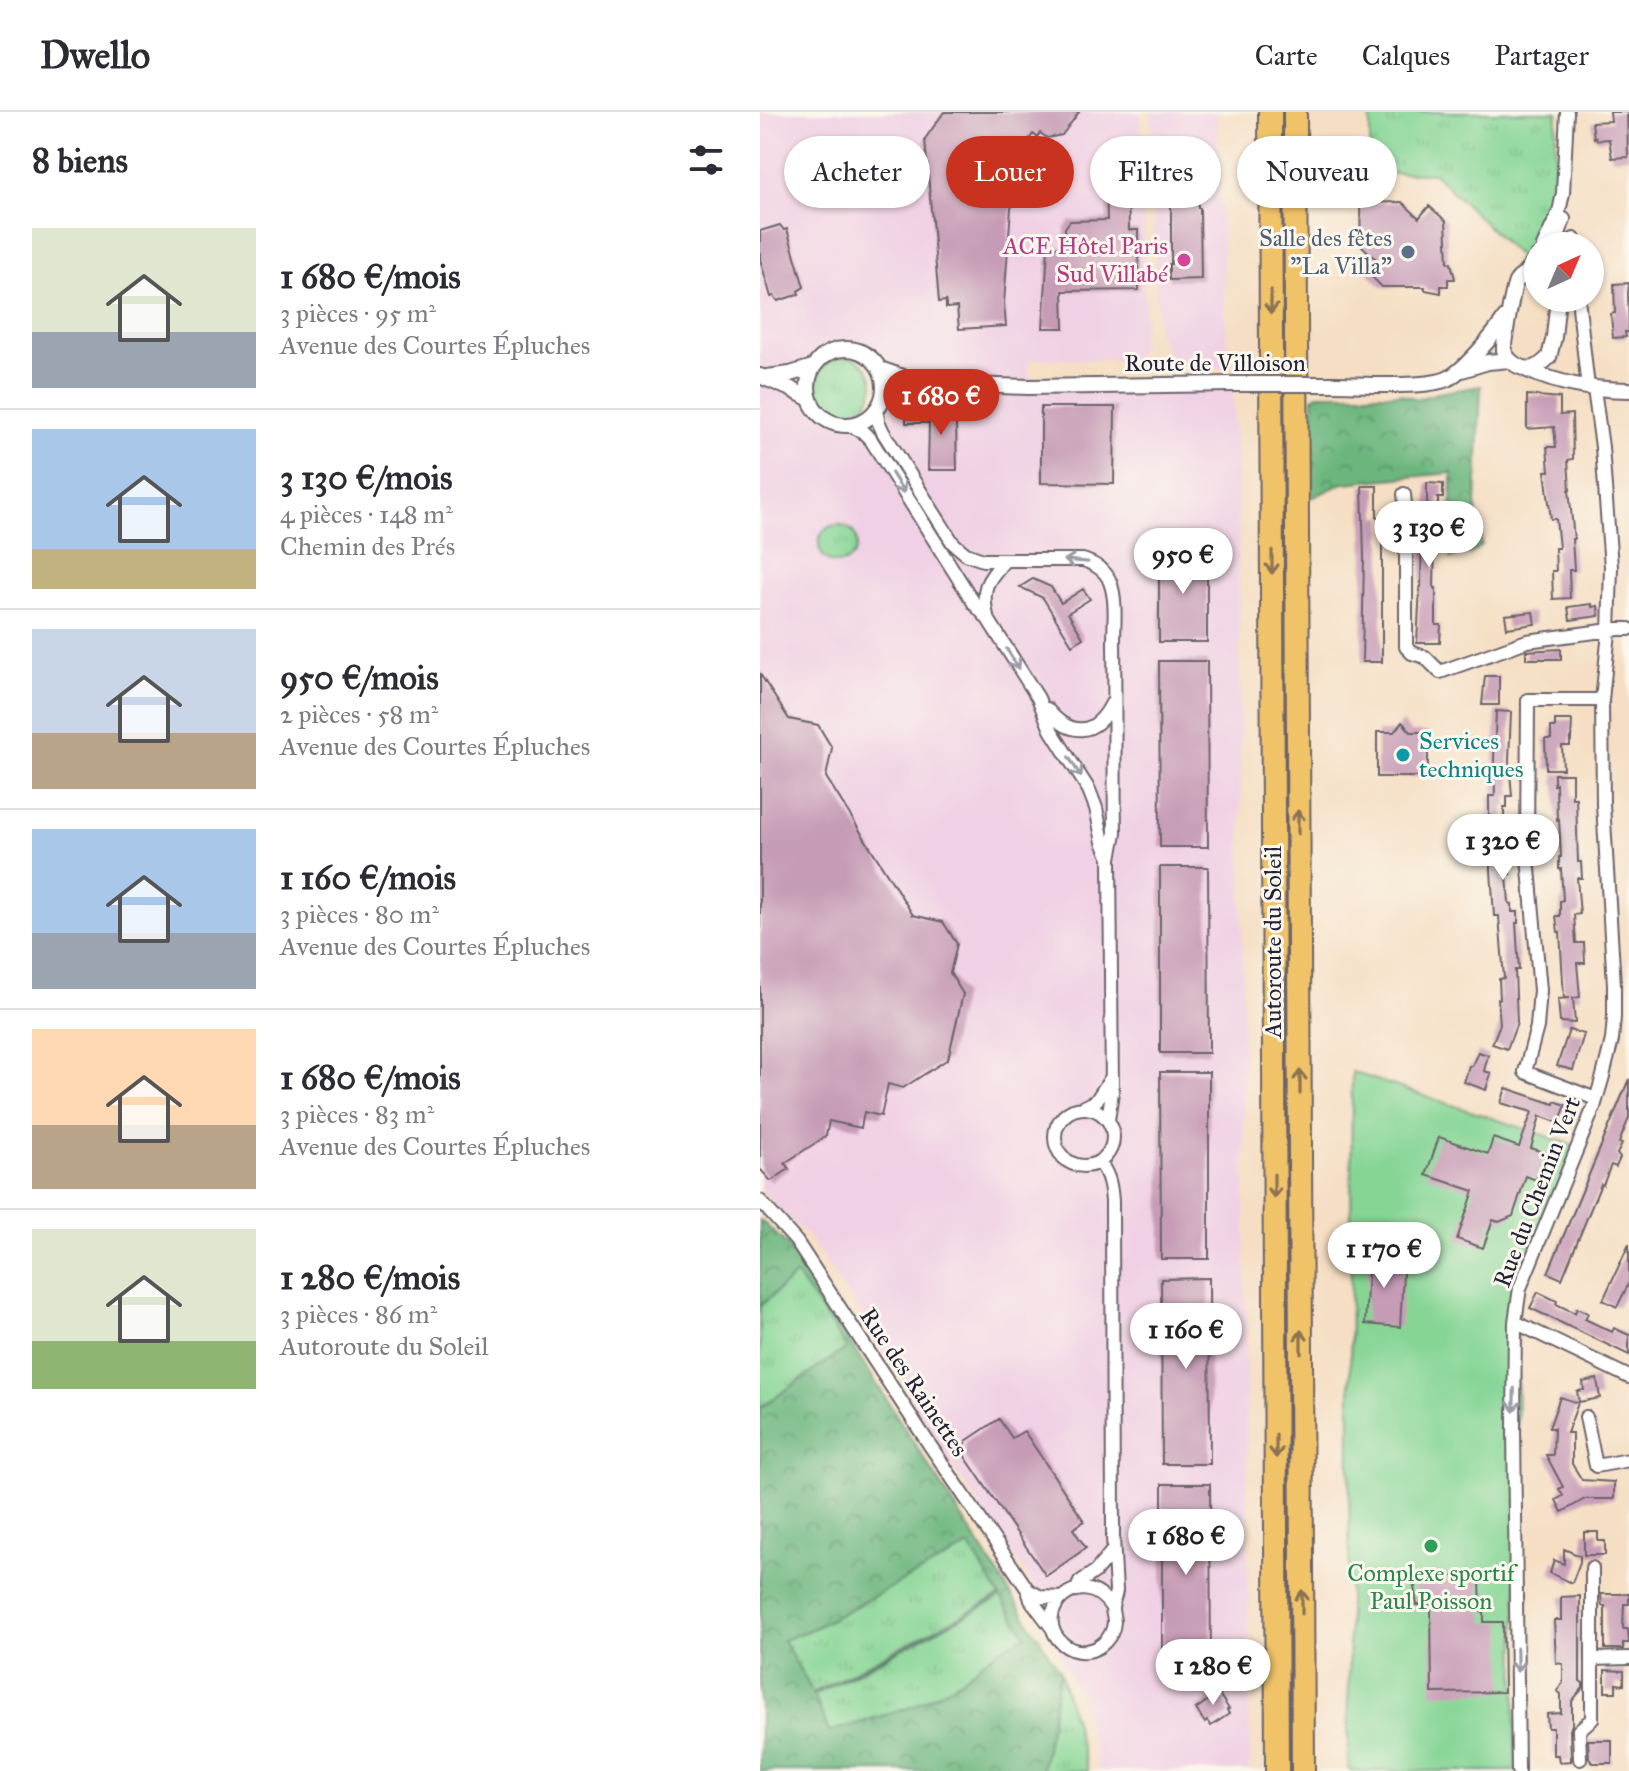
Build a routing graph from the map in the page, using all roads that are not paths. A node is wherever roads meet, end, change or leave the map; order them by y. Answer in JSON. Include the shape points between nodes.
{"nodes":[{"id":1,"x":1270,"y":112,"type":"edge"},
{"id":2,"x":1295,"y":112,"type":"edge"},
{"id":3,"x":1567,"y":112,"type":"edge"},
{"id":4,"x":1573,"y":112,"type":"edge"},
{"id":5,"x":1550,"y":232,"type":"edge"},
{"id":6,"x":1559,"y":232,"type":"edge"},
{"id":7,"x":1524,"y":273,"type":"edge"},
{"id":8,"x":1522,"y":275,"type":"joint"},
{"id":9,"x":1510,"y":311,"type":"junction"},
{"id":10,"x":1557,"y":312,"type":"edge"},
{"id":11,"x":1580,"y":312,"type":"edge"},
{"id":12,"x":1549,"y":357,"type":"junction"},
{"id":13,"x":1516,"y":364,"type":"junction"},
{"id":14,"x":813,"y":367,"type":"junction"},
{"id":15,"x":880,"y":369,"type":"junction"},
{"id":16,"x":1458,"y":371,"type":"junction"},
{"id":17,"x":762,"y":377,"type":"edge"},
{"id":18,"x":1569,"y":384,"type":"junction"},
{"id":19,"x":970,"y":385,"type":"junction"},
{"id":20,"x":1591,"y":389,"type":"junction"},
{"id":21,"x":1629,"y":390,"type":"edge"},
{"id":22,"x":810,"y":399,"type":"junction"},
{"id":23,"x":880,"y":403,"type":"junction"},
{"id":24,"x":849,"y":425,"type":"junction"},
{"id":25,"x":1404,"y":494,"type":"dead end"},
{"id":26,"x":1004,"y":561,"type":"junction"},
{"id":27,"x":988,"y":619,"type":"junction"},
{"id":28,"x":1629,"y":629,"type":"edge"},
{"id":29,"x":1609,"y":632,"type":"junction"},
{"id":30,"x":1038,"y":698,"type":"junction"},
{"id":31,"x":1114,"y":700,"type":"junction"},
{"id":32,"x":1602,"y":700,"type":"junction"},
{"id":33,"x":1110,"y":858,"type":"junction"},
{"id":34,"x":1111,"y":1078,"type":"junction"},
{"id":35,"x":1596,"y":1099,"type":"junction"},
{"id":36,"x":1082,"y":1108,"type":"junction"},
{"id":37,"x":1108,"y":1120,"type":"junction"},
{"id":38,"x":1099,"y":1162,"type":"junction"},
{"id":39,"x":760,"y":1201,"type":"edge"},
{"id":40,"x":1515,"y":1322,"type":"junction"},
{"id":41,"x":1629,"y":1377,"type":"edge"},
{"id":42,"x":1586,"y":1417,"type":"dead end"},
{"id":43,"x":1629,"y":1460,"type":"edge"},
{"id":44,"x":1113,"y":1550,"type":"junction"},
{"id":45,"x":1592,"y":1568,"type":"dead end"},
{"id":46,"x":1077,"y":1589,"type":"junction"},
{"id":47,"x":1028,"y":1590,"type":"junction"},
{"id":48,"x":1061,"y":1598,"type":"junction"},
{"id":49,"x":1112,"y":1608,"type":"junction"},
{"id":50,"x":1053,"y":1629,"type":"junction"},
{"id":51,"x":1629,"y":1658,"type":"edge"},
{"id":52,"x":1592,"y":1659,"type":"junction"},
{"id":53,"x":1580,"y":1759,"type":"dead end"},
{"id":54,"x":1277,"y":1771,"type":"edge"},
{"id":55,"x":1303,"y":1771,"type":"edge"},
{"id":56,"x":1518,"y":1771,"type":"edge"}],
"edges":[{"from":1,"to":54,"type":"highway","name":"Autoroute du Soleil","one_way":true},
{"from":55,"to":2,"type":"highway","name":"Autoroute du Soleil","one_way":true},
{"from":3,"to":5,"type":"street","via":[[1563,193]]},
{"from":4,"to":6,"type":"street","via":[[1569,202]]},
{"from":7,"to":8,"type":"street"},
{"from":8,"to":9,"type":"street"},
{"from":9,"to":13,"type":"street","via":[[1503,349]]},
{"from":9,"to":16,"type":"street","name":"Route de Villoison"},
{"from":10,"to":12,"type":"street"},
{"from":11,"to":20,"type":"street","name":"Rue du Chemin Vert"},
{"from":12,"to":13,"type":"street","name":"Route de Villoison","via":[[1532,368]]},
{"from":12,"to":18,"type":"street"},
{"from":13,"to":16,"type":"street","name":"Route de Villoison","via":[[1488,362]]},
{"from":13,"to":18,"type":"street"},
{"from":14,"to":15,"type":"street","via":[[830,352],[845,348],[862,352]]},
{"from":14,"to":17,"type":"street"},
{"from":14,"to":22,"type":"street"},
{"from":15,"to":19,"type":"street","name":"Route de Villoison","via":[[906,378]]},
{"from":15,"to":23,"type":"street"},
{"from":16,"to":19,"type":"street","name":"Route de Villoison","bridge":true,"via":[[1430,384]]},
{"from":17,"to":22,"type":"street"},
{"from":18,"to":20,"type":"street"},
{"from":19,"to":23,"type":"street","name":"Route de Villoison","via":[[905,387]]},
{"from":20,"to":21,"type":"street"},
{"from":20,"to":29,"type":"street","name":"Rue du Chemin Vert","via":[[1608,512]]},
{"from":22,"to":24,"type":"street","via":[[826,419]]},
{"from":23,"to":24,"type":"street","via":[[866,419]]},
{"from":23,"to":26,"type":"street","via":[[883,432],[953,543],[974,558]]},
{"from":24,"to":27,"type":"street","one_way":true,"via":[[871,440]]},
{"from":25,"to":29,"type":"street","via":[[1406,647],[1440,672],[1527,641]]},
{"from":26,"to":27,"type":"street","via":[[986,583]]},
{"from":31,"to":26,"type":"street","one_way":true,"via":[[1113,593],[1106,573],[1083,560]]},
{"from":27,"to":30,"type":"street","one_way":true},
{"from":28,"to":29,"type":"street"},
{"from":29,"to":32,"type":"street","name":"Rue du Chemin Vert"},
{"from":30,"to":31,"type":"street","via":[[1063,726],[1079,730],[1096,725]]},
{"from":30,"to":33,"type":"street","one_way":true,"via":[[1051,730],[1089,790]]},
{"from":31,"to":33,"type":"street","via":[[1115,833]]},
{"from":32,"to":35,"type":"street","name":"Rue du Chemin Vert","via":[[1614,1017]]},
{"from":32,"to":35,"type":"street","via":[[1528,700],[1527,847],[1540,990],[1525,1072]]},
{"from":33,"to":34,"type":"street"},
{"from":34,"to":36,"type":"street","via":[[1096,1101]]},
{"from":34,"to":37,"type":"street"},
{"from":35,"to":40,"type":"street","name":"Rue du Chemin Vert","via":[[1520,1288]]},
{"from":36,"to":37,"type":"street"},
{"from":36,"to":38,"type":"street","via":[[1060,1121],[1056,1143],[1068,1161],[1089,1166]]},
{"from":37,"to":38,"type":"street","via":[[1113,1138]]},
{"from":38,"to":44,"type":"street","via":[[1111,1183],[1112,1202]]},
{"from":39,"to":47,"type":"street","name":"Rue des Rainettes","via":[[796,1241]]},
{"from":40,"to":41,"type":"street"},
{"from":40,"to":56,"type":"street","name":"Rue du Chemin Vert","one_way":true},
{"from":42,"to":43,"type":"street","via":[[1596,1466]]},
{"from":44,"to":46,"type":"street"},
{"from":44,"to":49,"type":"street"},
{"from":45,"to":52,"type":"street"},
{"from":46,"to":48,"type":"street"},
{"from":46,"to":49,"type":"street","via":[[1098,1592]]},
{"from":47,"to":48,"type":"street"},
{"from":47,"to":50,"type":"street","name":"Rue des Rainettes"},
{"from":48,"to":50,"type":"street"},
{"from":49,"to":50,"type":"street","via":[[1113,1630],[1090,1651],[1069,1648]]},
{"from":51,"to":52,"type":"street"},
{"from":52,"to":53,"type":"street","via":[[1592,1719],[1579,1730]]}]}
